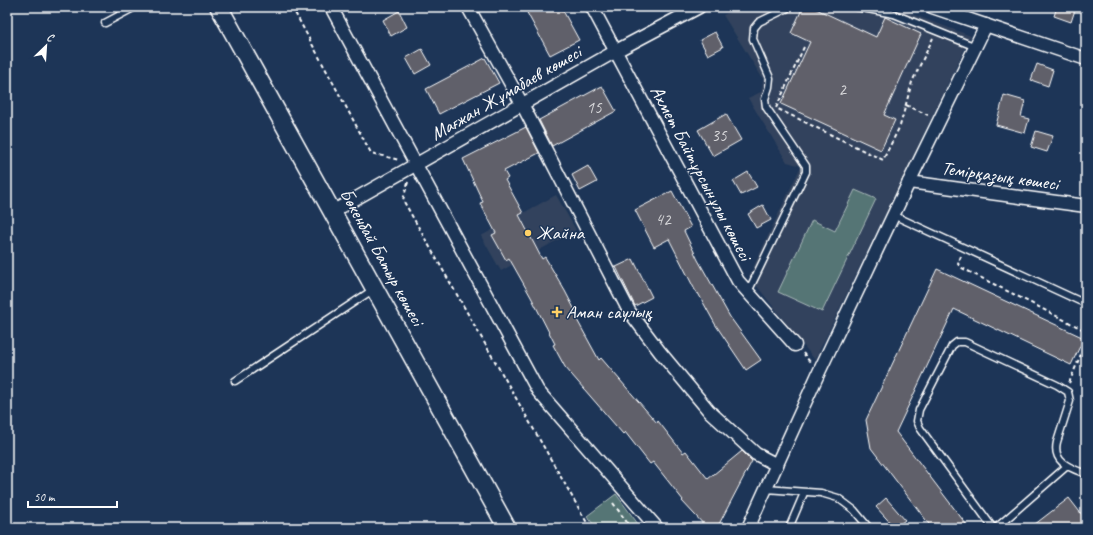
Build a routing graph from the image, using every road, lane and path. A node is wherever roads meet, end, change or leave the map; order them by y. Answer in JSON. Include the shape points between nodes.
{"nodes":[{"id":1,"x":135,"y":7,"type":"edge"},
{"id":2,"x":219,"y":7,"type":"edge"},
{"id":3,"x":292,"y":7,"type":"edge"},
{"id":4,"x":331,"y":7,"type":"edge"},
{"id":5,"x":468,"y":7,"type":"edge"},
{"id":6,"x":592,"y":7,"type":"edge"},
{"id":7,"x":699,"y":7,"type":"edge"},
{"id":8,"x":790,"y":7,"type":"edge"},
{"id":9,"x":857,"y":7,"type":"edge"},
{"id":10,"x":932,"y":7,"type":"edge"},
{"id":11,"x":105,"y":23,"type":"dead end"},
{"id":12,"x":986,"y":25,"type":"junction"},
{"id":13,"x":936,"y":31,"type":"junction"},
{"id":14,"x":804,"y":47,"type":"dead end"},
{"id":15,"x":976,"y":47,"type":"junction"},
{"id":16,"x":616,"y":51,"type":"junction"},
{"id":17,"x":1086,"y":59,"type":"edge"},
{"id":18,"x":522,"y":104,"type":"junction"},
{"id":19,"x":906,"y":105,"type":"junction"},
{"id":20,"x":939,"y":121,"type":"junction"},
{"id":21,"x":412,"y":167,"type":"junction"},
{"id":22,"x":909,"y":182,"type":"junction"},
{"id":23,"x":1086,"y":206,"type":"edge"},
{"id":24,"x":332,"y":212,"type":"junction"},
{"id":25,"x":893,"y":215,"type":"junction"},
{"id":26,"x":963,"y":248,"type":"junction"},
{"id":27,"x":375,"y":288,"type":"junction"},
{"id":28,"x":748,"y":292,"type":"junction"},
{"id":29,"x":1086,"y":304,"type":"edge"},
{"id":30,"x":1086,"y":331,"type":"edge"},
{"id":31,"x":1086,"y":342,"type":"edge"},
{"id":32,"x":795,"y":345,"type":"joint"},
{"id":33,"x":819,"y":372,"type":"junction"},
{"id":34,"x":235,"y":381,"type":"dead end"},
{"id":35,"x":1068,"y":392,"type":"junction"},
{"id":36,"x":777,"y":465,"type":"junction"},
{"id":37,"x":1067,"y":466,"type":"junction"},
{"id":38,"x":1086,"y":474,"type":"edge"},
{"id":39,"x":766,"y":489,"type":"junction"},
{"id":40,"x":804,"y":493,"type":"junction"},
{"id":41,"x":613,"y":503,"type":"dead end"},
{"id":42,"x":507,"y":528,"type":"edge"},
{"id":43,"x":590,"y":528,"type":"edge"},
{"id":44,"x":631,"y":528,"type":"edge"},
{"id":45,"x":657,"y":528,"type":"edge"},
{"id":46,"x":748,"y":528,"type":"edge"},
{"id":47,"x":789,"y":528,"type":"edge"},
{"id":48,"x":868,"y":528,"type":"edge"},
{"id":49,"x":995,"y":528,"type":"edge"}],
"edges":[{"from":1,"to":11,"type":"lane"},
{"from":2,"to":24,"type":"main road","name":"Бөкенбай Батыр көшесі"},
{"from":3,"to":21,"type":"path","via":[[371,153],[401,161]]},
{"from":4,"to":21,"type":"street"},
{"from":5,"to":18,"type":"street"},
{"from":6,"to":16,"type":"street","name":"Ахмет Байтұрсынұлы көшесі"},
{"from":7,"to":16,"type":"street","name":"Мағжан Жұмабаев көшесі"},
{"from":8,"to":28,"type":"lane","via":[[759,22],[754,28],[753,39],[770,78],[765,99],[766,107],[806,166],[806,172]]},
{"from":9,"to":13,"type":"lane","via":[[894,14]]},
{"from":10,"to":12,"type":"street"},
{"from":12,"to":15,"type":"street"},
{"from":12,"to":17,"type":"street"},
{"from":13,"to":15,"type":"lane"},
{"from":13,"to":19,"type":"path","via":[[912,82]]},
{"from":14,"to":19,"type":"path","via":[[776,108],[883,160],[900,126]]},
{"from":15,"to":20,"type":"street"},
{"from":16,"to":18,"type":"street","name":"Мағжан Жұмабаев көшесі"},
{"from":16,"to":28,"type":"street","name":"Ахмет Байтұрсынұлы көшесі","via":[[738,281]]},
{"from":18,"to":21,"type":"street","name":"Мағжан Жұмабаев көшесі"},
{"from":18,"to":36,"type":"street","via":[[629,310],[660,352],[710,411],[756,454]]},
{"from":19,"to":20,"type":"path"},
{"from":20,"to":22,"type":"street"},
{"from":21,"to":24,"type":"street","name":"Мағжан Жұмабаев көшесі"},
{"from":21,"to":43,"type":"path","via":[[403,200]]},
{"from":21,"to":45,"type":"street","via":[[538,391]]},
{"from":22,"to":23,"type":"street","name":"Темірқазық көшесі"},
{"from":22,"to":25,"type":"street"},
{"from":24,"to":27,"type":"main road","name":"Бөкенбай Батыр көшесі"},
{"from":25,"to":26,"type":"lane"},
{"from":25,"to":33,"type":"street"},
{"from":26,"to":29,"type":"lane"},
{"from":26,"to":30,"type":"path","via":[[958,264],[960,267]]},
{"from":27,"to":34,"type":"lane"},
{"from":27,"to":42,"type":"main road","name":"Бөкенбай Батыр көшесі"},
{"from":28,"to":32,"type":"street","name":"Ахмет Байтұрсынұлы көшесі"},
{"from":31,"to":35,"type":"path","via":[[1069,380]]},
{"from":32,"to":33,"type":"path"},
{"from":33,"to":36,"type":"street"},
{"from":35,"to":37,"type":"lane","via":[[1070,401],[1055,449],[1056,455]]},
{"from":35,"to":49,"type":"lane","via":[[965,342],[957,342],[952,346],[919,410],[917,421]]},
{"from":36,"to":39,"type":"street"},
{"from":37,"to":38,"type":"lane"},
{"from":37,"to":49,"type":"lane"},
{"from":39,"to":40,"type":"lane"},
{"from":39,"to":46,"type":"street"},
{"from":40,"to":47,"type":"lane"},
{"from":40,"to":48,"type":"lane","via":[[821,493],[838,498],[854,510]]},
{"from":41,"to":44,"type":"path"}]}
